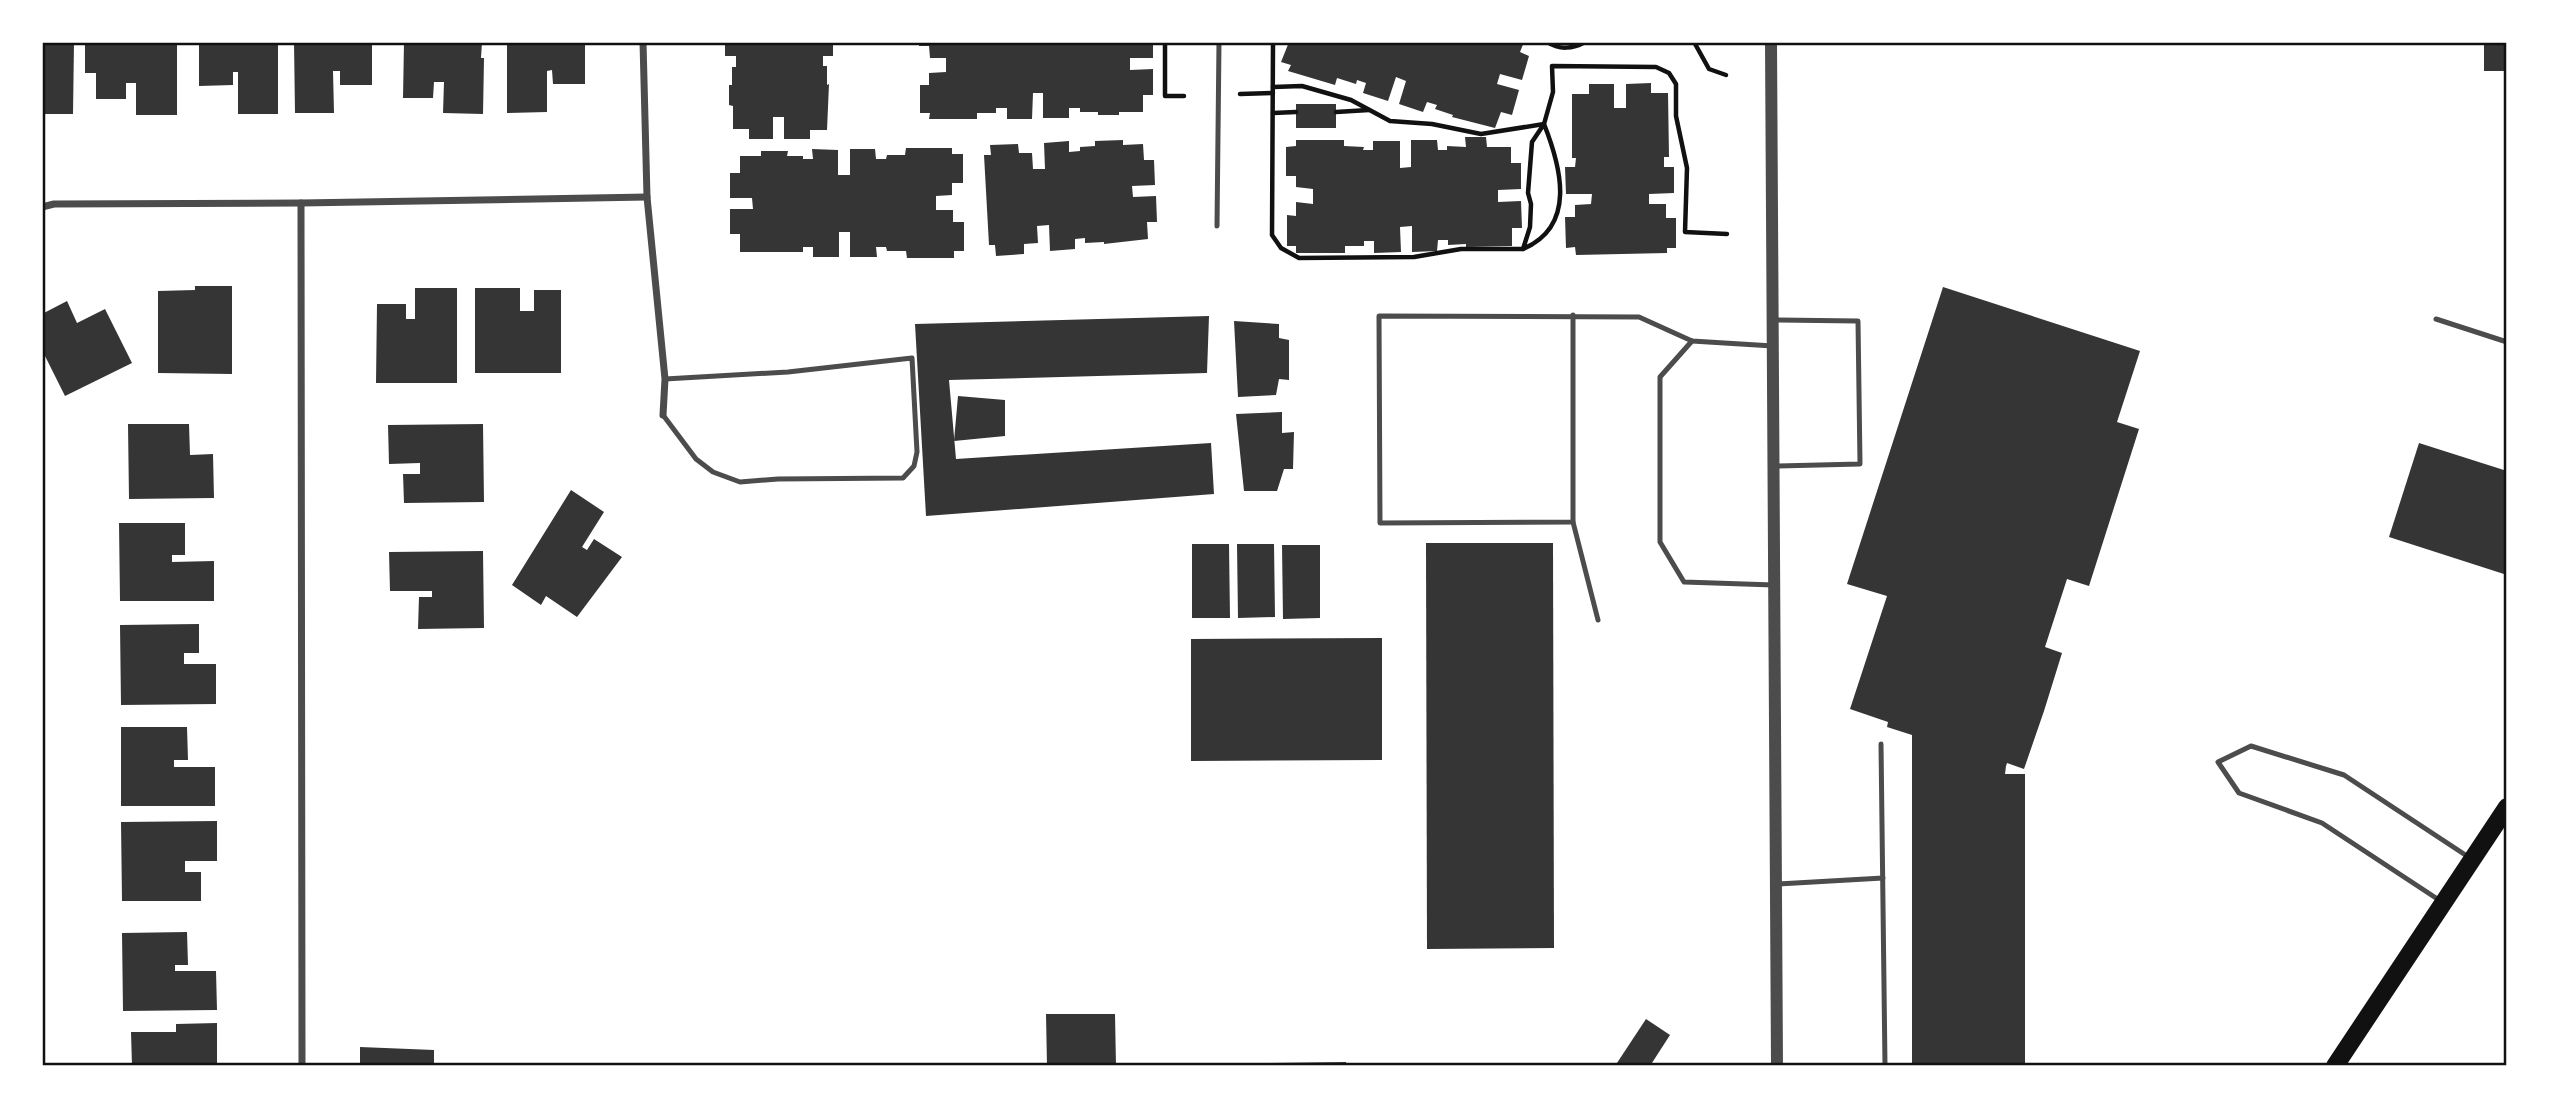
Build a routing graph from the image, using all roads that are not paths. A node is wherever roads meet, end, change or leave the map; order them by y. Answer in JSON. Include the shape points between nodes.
{"nodes":[{"id":1,"x":643,"y":42,"type":"edge"},
{"id":2,"x":1219,"y":42,"type":"edge"},
{"id":3,"x":1771,"y":42,"type":"edge"},
{"id":4,"x":647,"y":197,"type":"junction"},
{"id":5,"x":301,"y":203,"type":"junction"},
{"id":6,"x":42,"y":207,"type":"edge"},
{"id":7,"x":1217,"y":226,"type":"dead end"},
{"id":8,"x":1573,"y":315,"type":"junction"},
{"id":9,"x":2435,"y":319,"type":"dead end"},
{"id":10,"x":1773,"y":320,"type":"junction"},
{"id":11,"x":1692,"y":341,"type":"junction"},
{"id":12,"x":2507,"y":342,"type":"edge"},
{"id":13,"x":1773,"y":346,"type":"junction"},
{"id":14,"x":665,"y":379,"type":"junction"},
{"id":15,"x":663,"y":415,"type":"joint"},
{"id":16,"x":1773,"y":466,"type":"junction"},
{"id":17,"x":1573,"y":523,"type":"junction"},
{"id":18,"x":1774,"y":586,"type":"junction"},
{"id":19,"x":1598,"y":620,"type":"dead end"},
{"id":20,"x":1881,"y":744,"type":"dead end"},
{"id":21,"x":2507,"y":807,"type":"edge"},
{"id":22,"x":2473,"y":859,"type":"junction"},
{"id":23,"x":1883,"y":878,"type":"junction"},
{"id":24,"x":1776,"y":884,"type":"junction"},
{"id":25,"x":2443,"y":903,"type":"junction"},
{"id":26,"x":302,"y":1066,"type":"edge"},
{"id":27,"x":1777,"y":1066,"type":"edge"},
{"id":28,"x":1885,"y":1066,"type":"edge"},
{"id":29,"x":2335,"y":1066,"type":"edge"}],
"edges":[{"from":1,"to":4,"type":"street"},
{"from":2,"to":7,"type":"lane"},
{"from":3,"to":10,"type":"street"},
{"from":4,"to":5,"type":"street"},
{"from":4,"to":14,"type":"street"},
{"from":5,"to":6,"type":"street"},
{"from":5,"to":26,"type":"street"},
{"from":8,"to":11,"type":"lane","via":[[1639,317]]},
{"from":8,"to":17,"type":"lane"},
{"from":8,"to":17,"type":"lane","via":[[1379,316],[1380,523]]},
{"from":9,"to":12,"type":"lane"},
{"from":10,"to":13,"type":"street"},
{"from":10,"to":16,"type":"lane","via":[[1858,321],[1860,464]]},
{"from":11,"to":13,"type":"lane"},
{"from":11,"to":18,"type":"lane","via":[[1660,377],[1660,542],[1684,582]]},
{"from":13,"to":16,"type":"street"},
{"from":14,"to":15,"type":"street"},
{"from":14,"to":15,"type":"lane","via":[[912,358],[914,466],[903,478],[740,482],[713,472],[696,458]]},
{"from":16,"to":18,"type":"street"},
{"from":17,"to":19,"type":"lane"},
{"from":18,"to":24,"type":"street"},
{"from":20,"to":23,"type":"lane"},
{"from":21,"to":22,"type":"main road"},
{"from":22,"to":25,"type":"main road"},
{"from":22,"to":25,"type":"lane","via":[[2344,775],[2251,746],[2218,762],[2239,793],[2322,822]]},
{"from":23,"to":24,"type":"lane"},
{"from":23,"to":28,"type":"lane"},
{"from":24,"to":27,"type":"street"},
{"from":25,"to":29,"type":"main road"}]}
